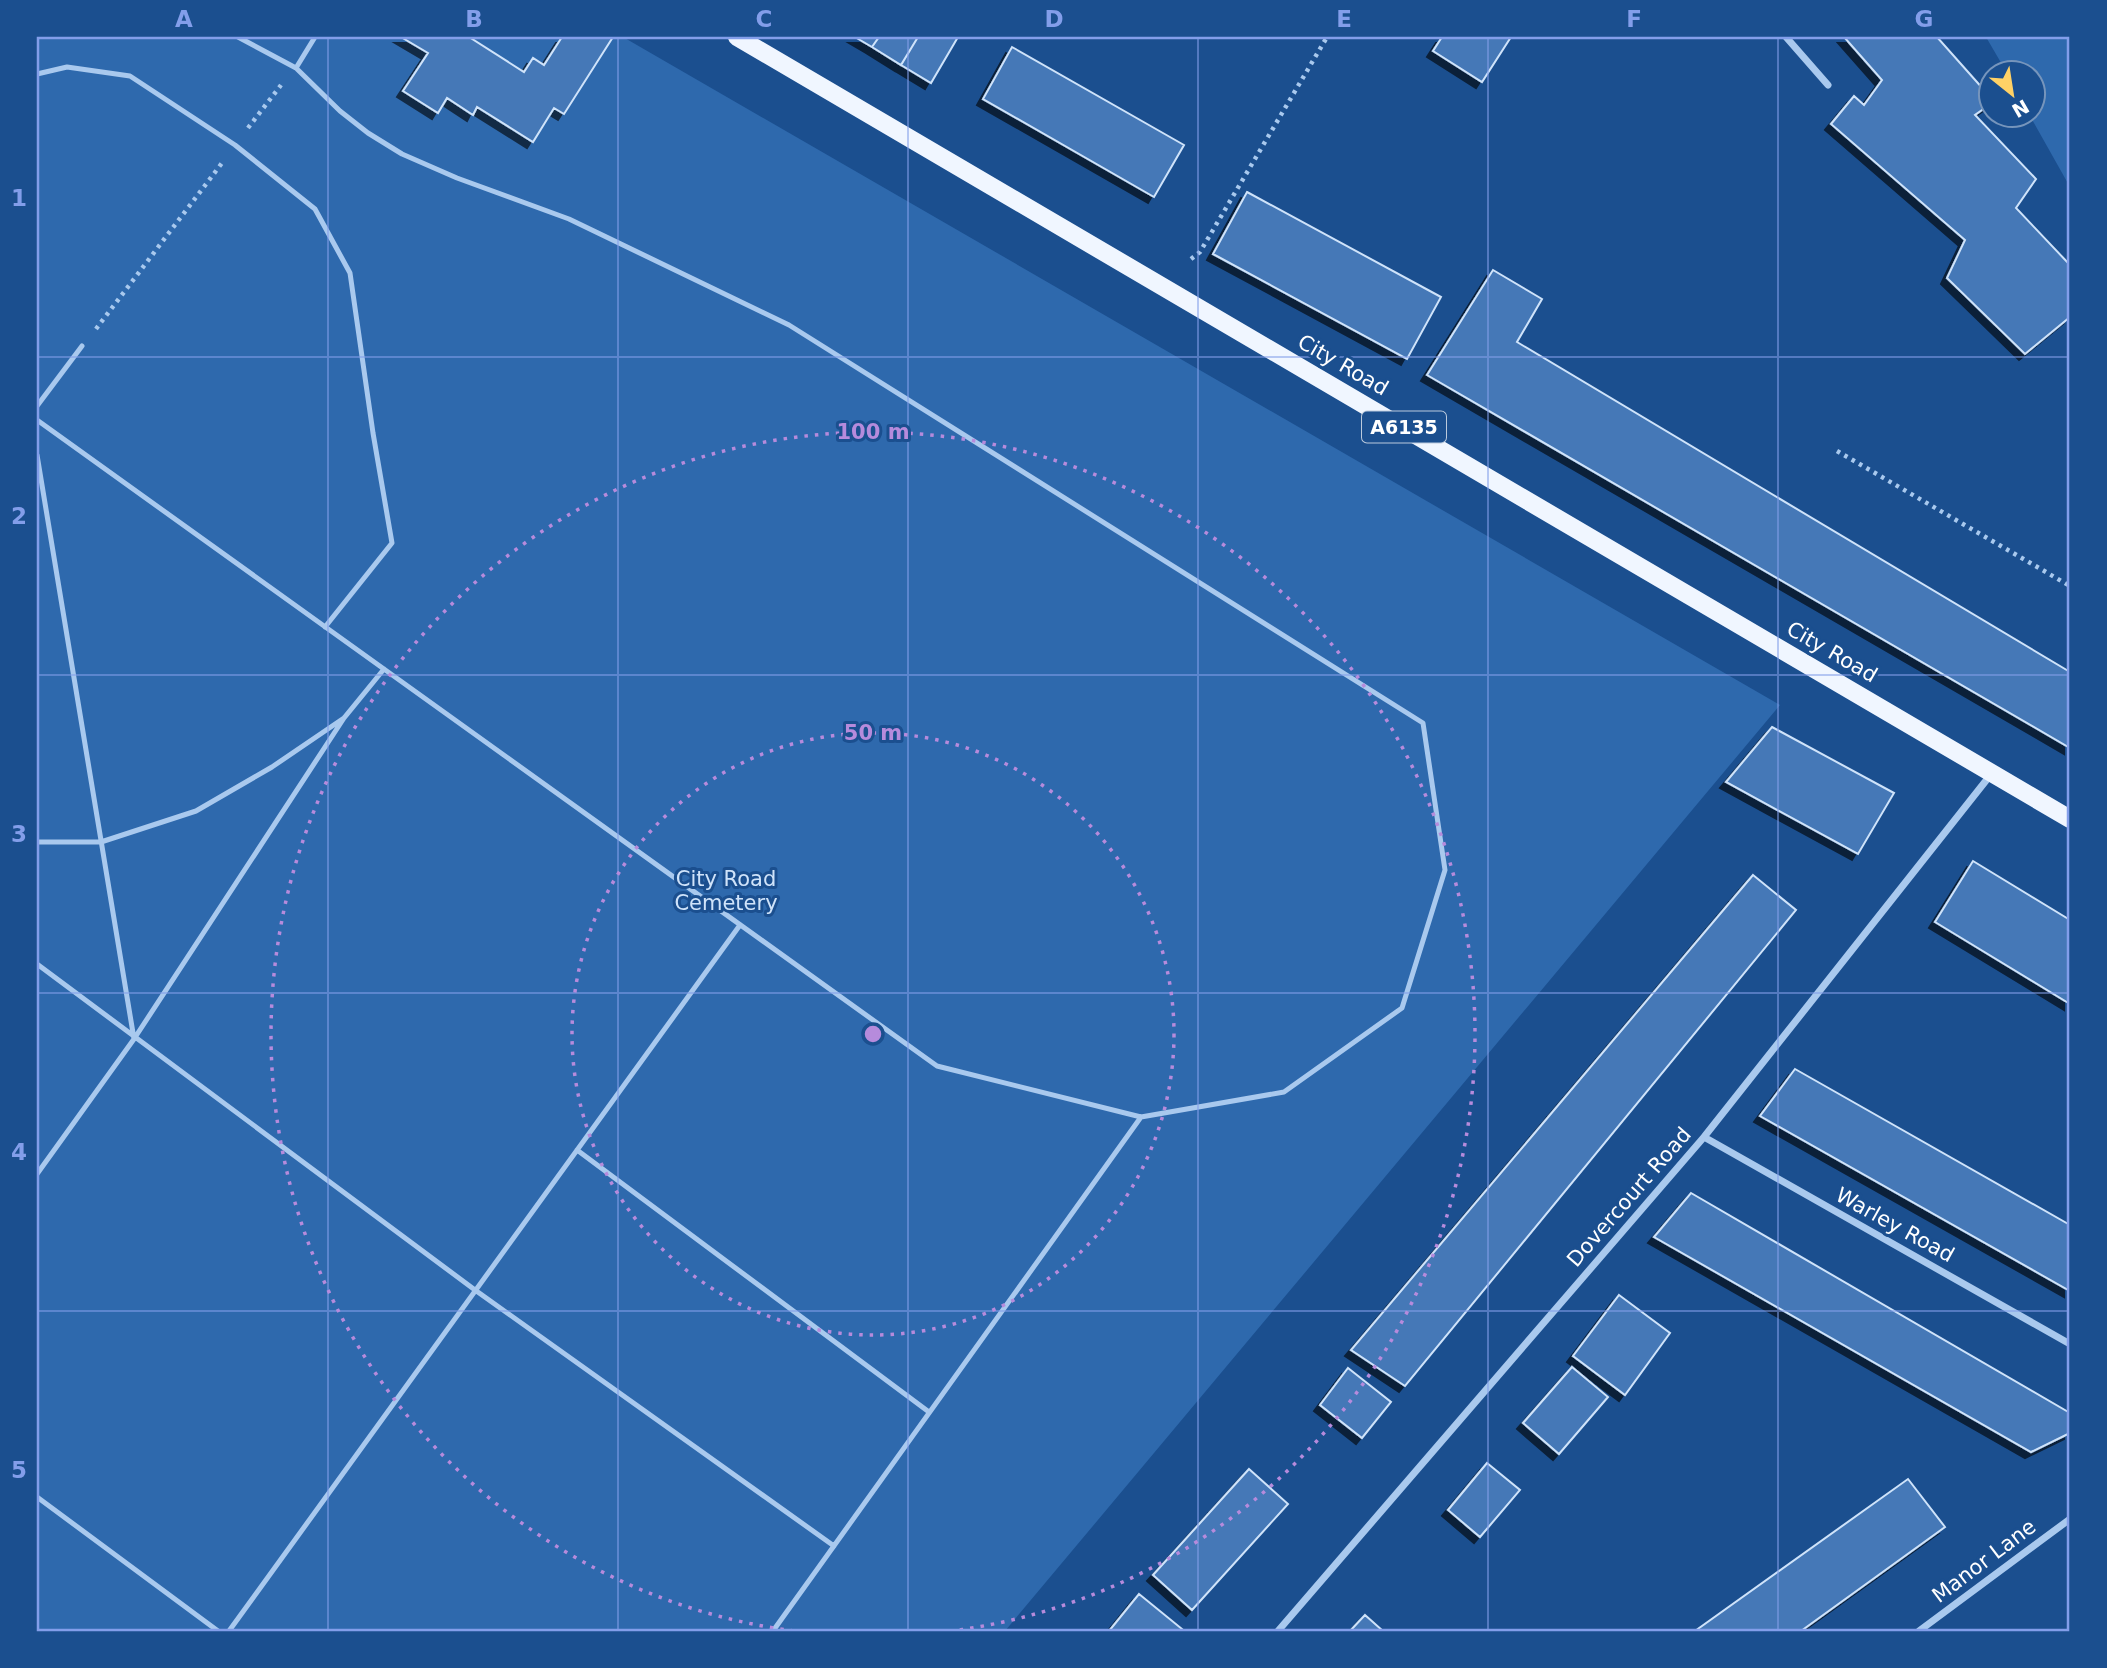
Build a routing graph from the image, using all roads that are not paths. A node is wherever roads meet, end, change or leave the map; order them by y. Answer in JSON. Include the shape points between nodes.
{"nodes":[{"id":1,"x":238,"y":37,"type":"edge"},
{"id":2,"x":315,"y":37,"type":"edge"},
{"id":3,"x":737,"y":37,"type":"edge"},
{"id":4,"x":1786,"y":37,"type":"edge"},
{"id":5,"x":296,"y":68,"type":"junction"},
{"id":6,"x":37,"y":74,"type":"edge"},
{"id":7,"x":1828,"y":85,"type":"dead end"},
{"id":8,"x":82,"y":346,"type":"road end"},
{"id":9,"x":37,"y":406,"type":"edge"},
{"id":10,"x":37,"y":420,"type":"edge"},
{"id":11,"x":37,"y":455,"type":"edge"},
{"id":12,"x":325,"y":627,"type":"junction"},
{"id":13,"x":384,"y":669,"type":"junction"},
{"id":14,"x":344,"y":718,"type":"junction"},
{"id":15,"x":1993,"y":773,"type":"junction"},
{"id":16,"x":2070,"y":819,"type":"edge"},
{"id":17,"x":37,"y":842,"type":"edge"},
{"id":18,"x":101,"y":842,"type":"junction"},
{"id":19,"x":740,"y":925,"type":"junction"},
{"id":20,"x":37,"y":964,"type":"edge"},
{"id":21,"x":134,"y":1039,"type":"junction"},
{"id":22,"x":1141,"y":1117,"type":"junction"},
{"id":23,"x":1704,"y":1137,"type":"junction"},
{"id":24,"x":577,"y":1150,"type":"junction"},
{"id":25,"x":37,"y":1174,"type":"edge"},
{"id":26,"x":475,"y":1290,"type":"junction"},
{"id":27,"x":2070,"y":1344,"type":"edge"},
{"id":28,"x":929,"y":1412,"type":"junction"},
{"id":29,"x":37,"y":1497,"type":"edge"},
{"id":30,"x":2070,"y":1519,"type":"edge"},
{"id":31,"x":834,"y":1546,"type":"junction"},
{"id":32,"x":218,"y":1631,"type":"edge"},
{"id":33,"x":229,"y":1631,"type":"edge"},
{"id":34,"x":773,"y":1631,"type":"edge"},
{"id":35,"x":1278,"y":1631,"type":"edge"},
{"id":36,"x":1919,"y":1631,"type":"edge"}],
"edges":[{"from":1,"to":5,"type":"lane"},
{"from":2,"to":5,"type":"lane"},
{"from":3,"to":15,"type":"main road","name":"City Road","number":"A6135"},
{"from":4,"to":7,"type":"street"},
{"from":5,"to":22,"type":"lane","via":[[340,111],[402,154],[569,219],[789,325],[1423,723],[1445,870],[1402,1008],[1284,1092]]},
{"from":6,"to":12,"type":"lane","via":[[67,67],[130,76],[235,145],[316,209],[350,273],[392,544]]},
{"from":8,"to":9,"type":"lane"},
{"from":10,"to":12,"type":"lane"},
{"from":11,"to":18,"type":"lane"},
{"from":12,"to":13,"type":"lane"},
{"from":13,"to":14,"type":"lane"},
{"from":13,"to":19,"type":"lane"},
{"from":14,"to":18,"type":"lane","via":[[196,811]]},
{"from":14,"to":21,"type":"lane"},
{"from":15,"to":16,"type":"main road","name":"City Road","number":"A6135"},
{"from":15,"to":23,"type":"street","name":"Dovercourt Road"},
{"from":17,"to":18,"type":"lane"},
{"from":18,"to":21,"type":"lane"},
{"from":19,"to":22,"type":"lane","via":[[937,1066]]},
{"from":19,"to":24,"type":"lane"},
{"from":20,"to":21,"type":"lane"},
{"from":21,"to":25,"type":"lane"},
{"from":21,"to":26,"type":"lane"},
{"from":22,"to":28,"type":"lane"},
{"from":23,"to":27,"type":"street","name":"Warley Road"},
{"from":23,"to":35,"type":"street","name":"Dovercourt Road"},
{"from":24,"to":26,"type":"lane"},
{"from":24,"to":28,"type":"lane"},
{"from":26,"to":31,"type":"lane"},
{"from":26,"to":33,"type":"lane"},
{"from":28,"to":31,"type":"lane"},
{"from":29,"to":32,"type":"lane"},
{"from":30,"to":36,"type":"street","name":"Manor Lane"},
{"from":31,"to":34,"type":"lane"}]}
